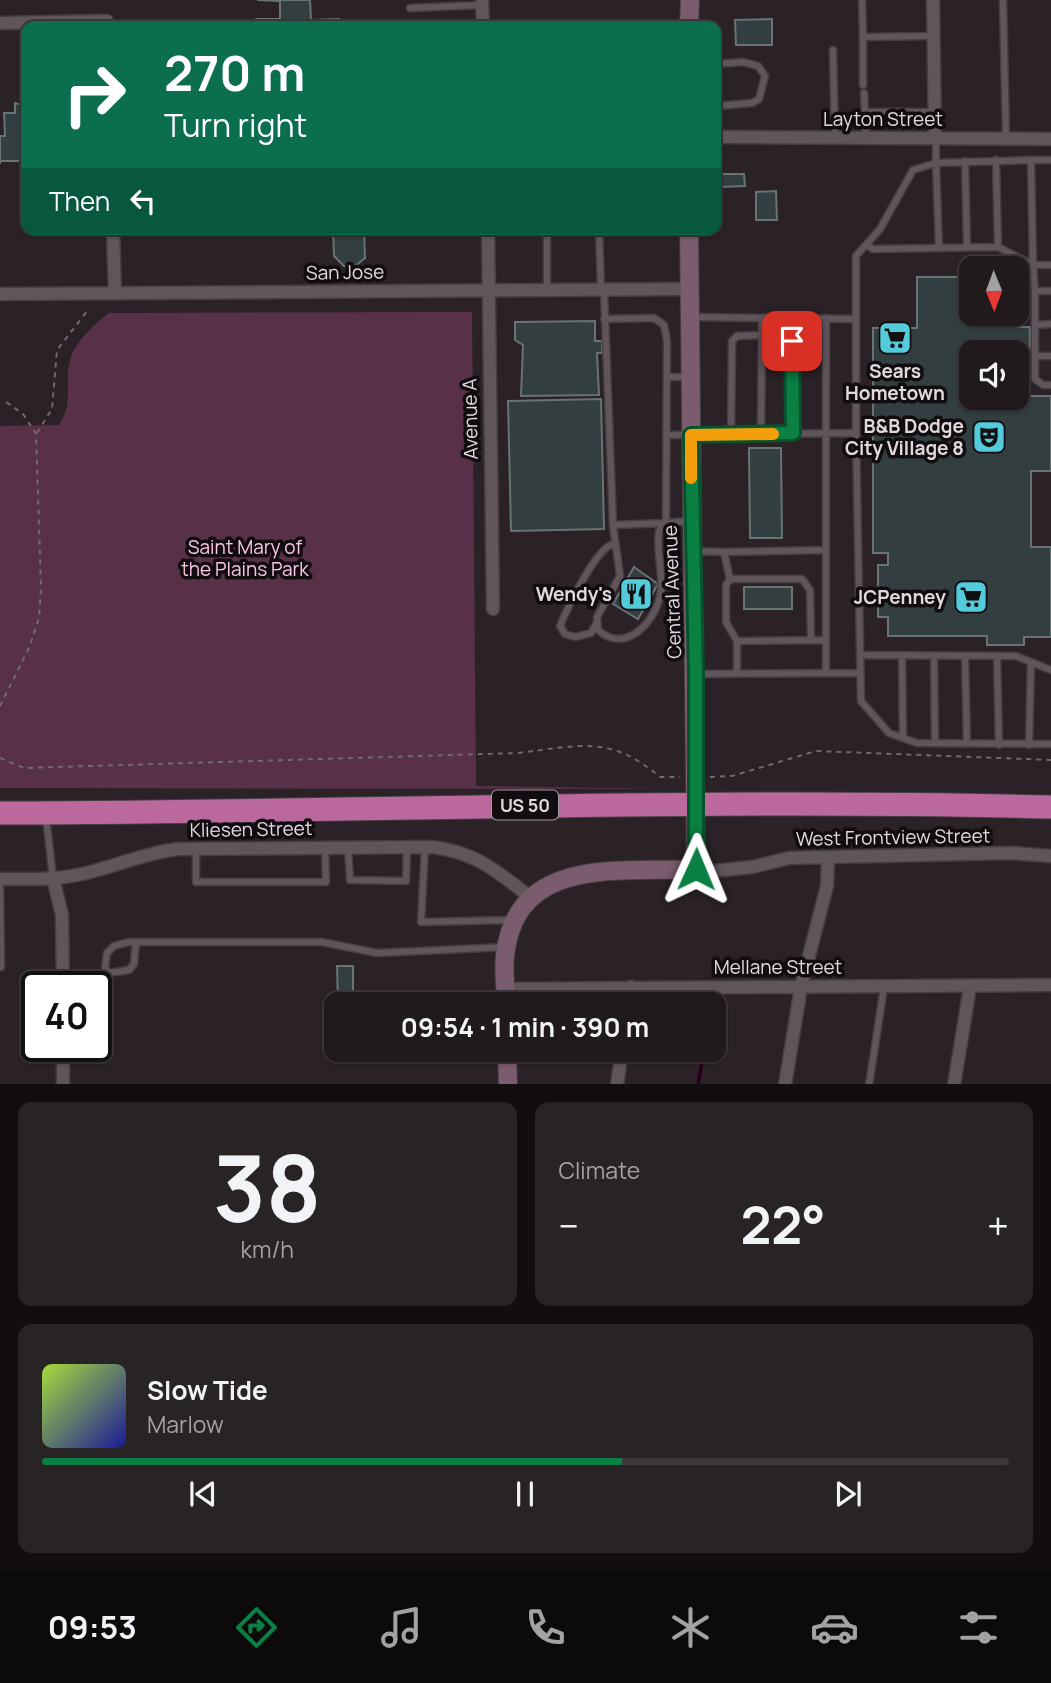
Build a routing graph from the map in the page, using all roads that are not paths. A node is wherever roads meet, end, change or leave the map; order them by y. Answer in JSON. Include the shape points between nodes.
{"nodes":[{"id":1,"x":690,"y":0,"type":"edge"},
{"id":2,"x":862,"y":0,"type":"edge"},
{"id":3,"x":933,"y":0,"type":"edge"},
{"id":4,"x":1003,"y":0,"type":"edge"},
{"id":5,"x":482,"y":2,"type":"edge"},
{"id":6,"x":410,"y":8,"type":"dead end"},
{"id":7,"x":484,"y":21,"type":"edge"},
{"id":8,"x":690,"y":21,"type":"edge"},
{"id":9,"x":0,"y":23,"type":"edge"},
{"id":10,"x":21,"y":23,"type":"edge"},
{"id":11,"x":934,"y":36,"type":"junction"},
{"id":12,"x":863,"y":37,"type":"junction"},
{"id":13,"x":833,"y":50,"type":"dead end"},
{"id":14,"x":721,"y":64,"type":"edge"},
{"id":15,"x":863,"y":85,"type":"dead end"},
{"id":16,"x":864,"y":93,"type":"dead end"},
{"id":17,"x":721,"y":106,"type":"edge"},
{"id":18,"x":865,"y":112,"type":"junction"},
{"id":19,"x":935,"y":112,"type":"junction"},
{"id":20,"x":721,"y":138,"type":"edge"},
{"id":21,"x":835,"y":138,"type":"junction"},
{"id":22,"x":866,"y":138,"type":"junction"},
{"id":23,"x":936,"y":138,"type":"junction"},
{"id":24,"x":1006,"y":138,"type":"junction"},
{"id":25,"x":1051,"y":139,"type":"edge"},
{"id":26,"x":996,"y":160,"type":"junction"},
{"id":27,"x":1031,"y":160,"type":"junction"},
{"id":28,"x":1051,"y":160,"type":"edge"},
{"id":29,"x":965,"y":161,"type":"junction"},
{"id":30,"x":936,"y":163,"type":"junction"},
{"id":31,"x":113,"y":235,"type":"edge"},
{"id":32,"x":488,"y":235,"type":"edge"},
{"id":33,"x":547,"y":235,"type":"edge"},
{"id":34,"x":599,"y":235,"type":"edge"},
{"id":35,"x":689,"y":235,"type":"edge"},
{"id":36,"x":867,"y":245,"type":"junction"},
{"id":37,"x":967,"y":247,"type":"junction"},
{"id":38,"x":998,"y":247,"type":"junction"},
{"id":39,"x":939,"y":248,"type":"junction"},
{"id":40,"x":1033,"y":265,"type":"junction"},
{"id":41,"x":1051,"y":265,"type":"edge"},
{"id":42,"x":547,"y":289,"type":"junction"},
{"id":43,"x":602,"y":289,"type":"junction"},
{"id":44,"x":690,"y":289,"type":"junction"},
{"id":45,"x":488,"y":290,"type":"junction"},
{"id":46,"x":1035,"y":291,"type":"junction"},
{"id":47,"x":1051,"y":291,"type":"edge"},
{"id":48,"x":115,"y":293,"type":"junction"},
{"id":49,"x":0,"y":294,"type":"edge"},
{"id":50,"x":690,"y":317,"type":"junction"},
{"id":51,"x":762,"y":318,"type":"junction"},
{"id":52,"x":791,"y":318,"type":"junction"},
{"id":53,"x":826,"y":318,"type":"junction"},
{"id":54,"x":856,"y":318,"type":"junction"},
{"id":55,"x":604,"y":319,"type":"junction"},
{"id":56,"x":1051,"y":324,"type":"edge"},
{"id":57,"x":1035,"y":325,"type":"junction"},
{"id":58,"x":762,"y":335,"type":"junction"},
{"id":59,"x":1035,"y":356,"type":"junction"},
{"id":60,"x":1051,"y":356,"type":"edge"},
{"id":61,"x":667,"y":377,"type":"junction"},
{"id":62,"x":690,"y":377,"type":"junction"},
{"id":63,"x":1051,"y":385,"type":"edge"},
{"id":64,"x":793,"y":433,"type":"junction"},
{"id":65,"x":824,"y":433,"type":"junction"},
{"id":66,"x":856,"y":433,"type":"junction"},
{"id":67,"x":731,"y":434,"type":"junction"},
{"id":68,"x":761,"y":434,"type":"junction"},
{"id":69,"x":691,"y":435,"type":"junction"},
{"id":70,"x":666,"y":436,"type":"junction"},
{"id":71,"x":691,"y":521,"type":"junction"},
{"id":72,"x":666,"y":523,"type":"junction"},
{"id":73,"x":613,"y":525,"type":"junction"},
{"id":74,"x":615,"y":544,"type":"junction"},
{"id":75,"x":825,"y":550,"type":"junction"},
{"id":76,"x":692,"y":551,"type":"junction"},
{"id":77,"x":724,"y":552,"type":"junction"},
{"id":78,"x":730,"y":579,"type":"junction"},
{"id":79,"x":493,"y":609,"type":"dead end"},
{"id":80,"x":597,"y":622,"type":"junction"},
{"id":81,"x":811,"y":640,"type":"junction"},
{"id":82,"x":826,"y":640,"type":"junction"},
{"id":83,"x":737,"y":641,"type":"junction"},
{"id":84,"x":860,"y":656,"type":"junction"},
{"id":85,"x":902,"y":656,"type":"junction"},
{"id":86,"x":934,"y":657,"type":"junction"},
{"id":87,"x":965,"y":657,"type":"junction"},
{"id":88,"x":997,"y":657,"type":"junction"},
{"id":89,"x":1031,"y":662,"type":"junction"},
{"id":90,"x":1051,"y":670,"type":"edge"},
{"id":91,"x":826,"y":673,"type":"junction"},
{"id":92,"x":860,"y":673,"type":"junction"},
{"id":93,"x":696,"y":674,"type":"junction"},
{"id":94,"x":737,"y":674,"type":"junction"},
{"id":95,"x":903,"y":738,"type":"junction"},
{"id":96,"x":935,"y":743,"type":"junction"},
{"id":97,"x":967,"y":744,"type":"junction"},
{"id":98,"x":1051,"y":744,"type":"edge"},
{"id":99,"x":999,"y":745,"type":"junction"},
{"id":100,"x":1029,"y":745,"type":"junction"},
{"id":101,"x":697,"y":803,"type":"junction"},
{"id":102,"x":1051,"y":807,"type":"edge"},
{"id":103,"x":0,"y":813,"type":"edge"},
{"id":104,"x":45,"y":813,"type":"junction"},
{"id":105,"x":348,"y":846,"type":"junction"},
{"id":106,"x":325,"y":847,"type":"junction"},
{"id":107,"x":407,"y":847,"type":"junction"},
{"id":108,"x":425,"y":847,"type":"junction"},
{"id":109,"x":195,"y":849,"type":"junction"},
{"id":110,"x":1051,"y":856,"type":"edge"},
{"id":111,"x":828,"y":857,"type":"junction"},
{"id":112,"x":696,"y":869,"type":"junction"},
{"id":113,"x":0,"y":878,"type":"edge"},
{"id":114,"x":53,"y":878,"type":"junction"},
{"id":115,"x":0,"y":887,"type":"edge"},
{"id":116,"x":530,"y":897,"type":"junction"},
{"id":117,"x":515,"y":919,"type":"junction"},
{"id":118,"x":136,"y":942,"type":"junction"},
{"id":119,"x":506,"y":947,"type":"junction"},
{"id":120,"x":1,"y":967,"type":"edge"},
{"id":121,"x":63,"y":971,"type":"edge"},
{"id":122,"x":1051,"y":985,"type":"edge"},
{"id":123,"x":631,"y":987,"type":"junction"},
{"id":124,"x":801,"y":987,"type":"junction"},
{"id":125,"x":884,"y":987,"type":"junction"},
{"id":126,"x":970,"y":987,"type":"junction"},
{"id":127,"x":506,"y":992,"type":"edge"},
{"id":128,"x":568,"y":992,"type":"edge"},
{"id":129,"x":630,"y":992,"type":"edge"},
{"id":130,"x":63,"y":1062,"type":"edge"},
{"id":131,"x":508,"y":1062,"type":"edge"},
{"id":132,"x":620,"y":1062,"type":"edge"},
{"id":133,"x":63,"y":1084,"type":"edge"},
{"id":134,"x":508,"y":1084,"type":"edge"},
{"id":135,"x":617,"y":1084,"type":"edge"},
{"id":136,"x":785,"y":1084,"type":"edge"},
{"id":137,"x":869,"y":1084,"type":"edge"},
{"id":138,"x":954,"y":1084,"type":"edge"}],
"edges":[{"from":1,"to":8,"type":"street"},
{"from":2,"to":12,"type":"lane"},
{"from":3,"to":11,"type":"street"},
{"from":4,"to":24,"type":"lane"},
{"from":5,"to":6,"type":"lane"},
{"from":5,"to":7,"type":"street"},
{"from":9,"to":10,"type":"street"},
{"from":11,"to":12,"type":"lane"},
{"from":11,"to":19,"type":"street"},
{"from":12,"to":15,"type":"lane"},
{"from":13,"to":21,"type":"lane"},
{"from":14,"to":17,"type":"lane","via":[[758,66],[765,76],[759,99]]},
{"from":16,"to":18,"type":"lane"},
{"from":18,"to":19,"type":"lane"},
{"from":18,"to":22,"type":"lane"},
{"from":19,"to":23,"type":"street"},
{"from":20,"to":21,"type":"street","name":"Layton Street"},
{"from":21,"to":22,"type":"street","name":"Layton Street"},
{"from":22,"to":23,"type":"street","name":"Layton Street"},
{"from":23,"to":24,"type":"street","name":"Layton Street"},
{"from":23,"to":30,"type":"lane"},
{"from":24,"to":25,"type":"street","name":"Layton Street"},
{"from":26,"to":27,"type":"lane"},
{"from":26,"to":29,"type":"lane"},
{"from":26,"to":38,"type":"lane"},
{"from":27,"to":28,"type":"lane"},
{"from":27,"to":40,"type":"lane"},
{"from":29,"to":30,"type":"lane"},
{"from":29,"to":37,"type":"lane"},
{"from":30,"to":36,"type":"lane","via":[[913,170]]},
{"from":30,"to":39,"type":"lane"},
{"from":31,"to":48,"type":"street"},
{"from":32,"to":45,"type":"street","name":"Avenue A"},
{"from":33,"to":42,"type":"lane"},
{"from":34,"to":43,"type":"lane"},
{"from":35,"to":44,"type":"street","name":"Central Avenue"},
{"from":36,"to":39,"type":"lane","via":[[873,250]]},
{"from":36,"to":54,"type":"lane","via":[[856,256]]},
{"from":37,"to":38,"type":"lane"},
{"from":37,"to":39,"type":"lane"},
{"from":38,"to":40,"type":"lane"},
{"from":40,"to":41,"type":"lane"},
{"from":40,"to":46,"type":"lane"},
{"from":42,"to":43,"type":"street","name":"San Jose"},
{"from":42,"to":45,"type":"street","name":"San Jose"},
{"from":43,"to":44,"type":"street","name":"San Jose"},
{"from":43,"to":55,"type":"lane"},
{"from":44,"to":50,"type":"street","name":"Central Avenue"},
{"from":45,"to":48,"type":"street","name":"San Jose"},
{"from":45,"to":79,"type":"street","name":"Avenue A"},
{"from":46,"to":47,"type":"lane"},
{"from":46,"to":57,"type":"lane"},
{"from":48,"to":49,"type":"street","name":"San Jose"},
{"from":50,"to":51,"type":"lane"},
{"from":50,"to":62,"type":"street","name":"Central Avenue"},
{"from":51,"to":52,"type":"lane"},
{"from":51,"to":58,"type":"lane"},
{"from":52,"to":53,"type":"lane"},
{"from":52,"to":64,"type":"lane"},
{"from":53,"to":54,"type":"lane"},
{"from":53,"to":65,"type":"lane"},
{"from":54,"to":66,"type":"lane"},
{"from":55,"to":61,"type":"lane","via":[[661,321],[666,333]]},
{"from":55,"to":73,"type":"lane"},
{"from":56,"to":57,"type":"lane"},
{"from":57,"to":59,"type":"lane"},
{"from":58,"to":67,"type":"lane","via":[[737,336],[732,341]]},
{"from":58,"to":68,"type":"lane"},
{"from":59,"to":60,"type":"lane"},
{"from":59,"to":63,"type":"lane","via":[[1035,379]]},
{"from":61,"to":62,"type":"lane"},
{"from":61,"to":70,"type":"lane"},
{"from":62,"to":69,"type":"street","name":"Central Avenue"},
{"from":64,"to":65,"type":"lane"},
{"from":64,"to":68,"type":"lane"},
{"from":65,"to":66,"type":"lane"},
{"from":65,"to":75,"type":"lane"},
{"from":66,"to":84,"type":"lane"},
{"from":67,"to":68,"type":"lane"},
{"from":67,"to":69,"type":"lane"},
{"from":69,"to":70,"type":"lane"},
{"from":69,"to":71,"type":"street","name":"Central Avenue"},
{"from":70,"to":72,"type":"lane"},
{"from":71,"to":72,"type":"lane"},
{"from":71,"to":76,"type":"street","name":"Central Avenue"},
{"from":72,"to":73,"type":"lane"},
{"from":72,"to":80,"type":"lane","via":[[659,531],[657,547],[660,600],[636,636],[612,639],[598,630]]},
{"from":73,"to":74,"type":"lane"},
{"from":74,"to":80,"type":"lane","via":[[620,576]]},
{"from":74,"to":80,"type":"lane","via":[[603,548],[560,625],[565,634],[575,637],[591,633]]},
{"from":75,"to":77,"type":"lane"},
{"from":75,"to":82,"type":"lane"},
{"from":76,"to":77,"type":"lane"},
{"from":76,"to":93,"type":"street","name":"Central Avenue"},
{"from":77,"to":78,"type":"lane"},
{"from":78,"to":81,"type":"lane","via":[[802,579],[810,590]]},
{"from":78,"to":83,"type":"lane","via":[[726,622]]},
{"from":81,"to":82,"type":"lane"},
{"from":81,"to":83,"type":"lane"},
{"from":82,"to":91,"type":"lane"},
{"from":83,"to":94,"type":"lane"},
{"from":84,"to":85,"type":"lane"},
{"from":84,"to":92,"type":"lane"},
{"from":85,"to":86,"type":"lane"},
{"from":85,"to":95,"type":"lane"},
{"from":86,"to":87,"type":"lane"},
{"from":86,"to":96,"type":"lane"},
{"from":87,"to":88,"type":"lane"},
{"from":87,"to":97,"type":"lane"},
{"from":88,"to":89,"type":"lane","via":[[1016,656]]},
{"from":88,"to":99,"type":"lane"},
{"from":89,"to":90,"type":"lane"},
{"from":89,"to":100,"type":"lane"},
{"from":91,"to":92,"type":"lane"},
{"from":91,"to":94,"type":"lane"},
{"from":92,"to":95,"type":"lane","via":[[861,701],[889,733]]},
{"from":93,"to":94,"type":"lane"},
{"from":93,"to":101,"type":"street","name":"Central Avenue"},
{"from":95,"to":96,"type":"lane"},
{"from":96,"to":97,"type":"lane"},
{"from":97,"to":99,"type":"lane"},
{"from":98,"to":100,"type":"lane"},
{"from":99,"to":100,"type":"lane"},
{"from":101,"to":102,"type":"highway","number":"US 50"},
{"from":101,"to":104,"type":"highway","number":"US 50"},
{"from":101,"to":112,"type":"street","name":"Central Avenue"},
{"from":103,"to":104,"type":"highway","number":"US 50"},
{"from":104,"to":114,"type":"lane"},
{"from":105,"to":106,"type":"street","name":"Kliesen Street"},
{"from":105,"to":107,"type":"street","name":"Kliesen Street"},
{"from":105,"to":107,"type":"lane","via":[[350,880],[406,881]]},
{"from":106,"to":109,"type":"street","name":"Kliesen Street"},
{"from":106,"to":109,"type":"lane","via":[[326,882],[196,883]]},
{"from":107,"to":108,"type":"street","name":"Kliesen Street"},
{"from":108,"to":116,"type":"street","name":"Kliesen Street","via":[[458,850]]},
{"from":108,"to":117,"type":"lane","via":[[421,922]]},
{"from":109,"to":114,"type":"street","name":"Kliesen Street","via":[[151,852],[79,875]]},
{"from":110,"to":111,"type":"street","name":"West Frontview Street"},
{"from":111,"to":112,"type":"street","name":"West Frontview Street","via":[[789,858],[714,872]]},
{"from":111,"to":124,"type":"street","via":[[827,886]]},
{"from":112,"to":116,"type":"street","via":[[590,872],[560,878]]},
{"from":113,"to":114,"type":"street","name":"Kliesen Street"},
{"from":114,"to":121,"type":"street","via":[[62,915]]},
{"from":115,"to":120,"type":"lane"},
{"from":116,"to":117,"type":"street"},
{"from":117,"to":119,"type":"street"},
{"from":118,"to":118,"type":"lane","via":[[130,970],[109,973],[107,953],[114,946]]},
{"from":118,"to":119,"type":"lane","via":[[322,942],[377,953]]},
{"from":119,"to":127,"type":"street"},
{"from":122,"to":126,"type":"street","name":"Mellane Street"},
{"from":123,"to":124,"type":"street","name":"Mellane Street"},
{"from":123,"to":128,"type":"street","name":"Mellane Street"},
{"from":123,"to":129,"type":"street"},
{"from":124,"to":125,"type":"street","name":"Mellane Street"},
{"from":124,"to":136,"type":"street"},
{"from":125,"to":126,"type":"street","name":"Mellane Street"},
{"from":125,"to":137,"type":"lane"},
{"from":126,"to":138,"type":"street"},
{"from":130,"to":133,"type":"street"},
{"from":131,"to":134,"type":"street"},
{"from":132,"to":135,"type":"street"}]}
